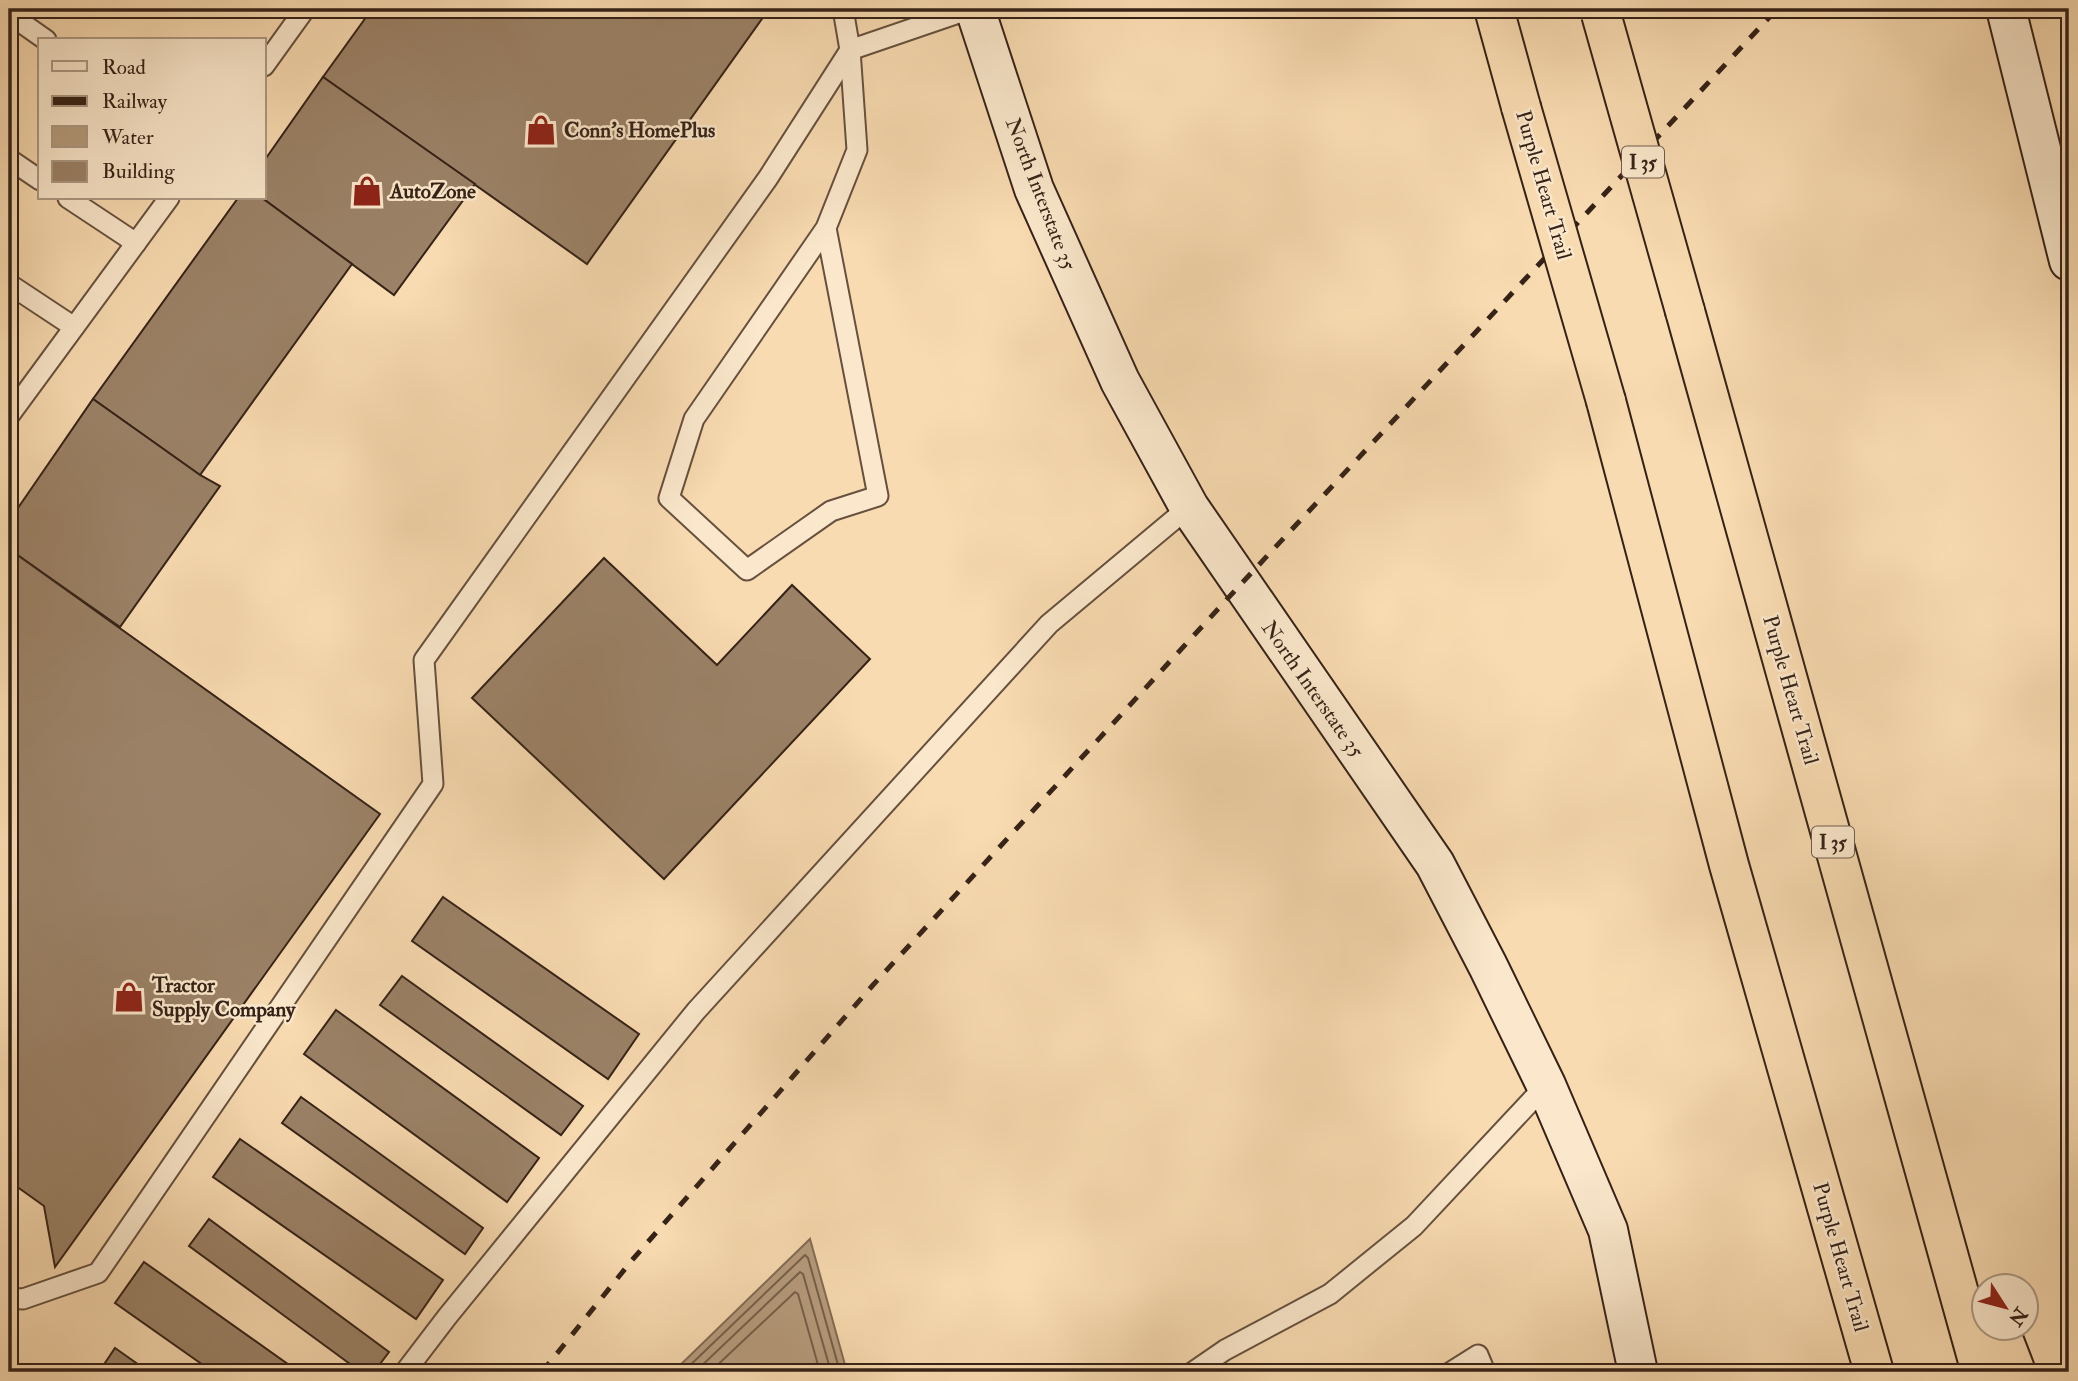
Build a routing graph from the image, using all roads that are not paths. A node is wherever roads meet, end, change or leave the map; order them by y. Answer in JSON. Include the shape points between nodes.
{"nodes":[{"id":1,"x":305,"y":9,"type":"edge"},
{"id":2,"x":843,"y":9,"type":"edge"},
{"id":3,"x":972,"y":9,"type":"edge"},
{"id":4,"x":1494,"y":9,"type":"edge"},
{"id":5,"x":2006,"y":9,"type":"edge"},
{"id":6,"x":1600,"y":11,"type":"edge"},
{"id":7,"x":9,"y":14,"type":"edge"},
{"id":8,"x":43,"y":38,"type":"edge"},
{"id":9,"x":850,"y":50,"type":"junction"},
{"id":10,"x":266,"y":63,"type":"edge"},
{"id":11,"x":9,"y":159,"type":"edge"},
{"id":12,"x":38,"y":179,"type":"edge"},
{"id":13,"x":71,"y":200,"type":"edge"},
{"id":14,"x":168,"y":200,"type":"edge"},
{"id":15,"x":825,"y":228,"type":"junction"},
{"id":16,"x":136,"y":243,"type":"junction"},
{"id":17,"x":2069,"y":261,"type":"edge"},
{"id":18,"x":9,"y":284,"type":"edge"},
{"id":19,"x":74,"y":327,"type":"junction"},
{"id":20,"x":9,"y":416,"type":"edge"},
{"id":21,"x":1189,"y":507,"type":"junction"},
{"id":22,"x":1877,"y":999,"type":"junction"},
{"id":23,"x":1546,"y":1085,"type":"junction"},
{"id":24,"x":1979,"y":1272,"type":"edge"},
{"id":25,"x":1853,"y":1296,"type":"junction"},
{"id":26,"x":9,"y":1298,"type":"edge"},
{"id":27,"x":2004,"y":1342,"type":"edge"},
{"id":28,"x":405,"y":1372,"type":"edge"},
{"id":29,"x":1193,"y":1372,"type":"edge"},
{"id":30,"x":1451,"y":1372,"type":"edge"},
{"id":31,"x":1485,"y":1372,"type":"edge"},
{"id":32,"x":1638,"y":1372,"type":"edge"},
{"id":33,"x":1863,"y":1372,"type":"edge"},
{"id":34,"x":1874,"y":1372,"type":"edge"},
{"id":35,"x":1981,"y":1372,"type":"edge"},
{"id":36,"x":2016,"y":1372,"type":"edge"}],
"edges":[{"from":1,"to":10,"type":"lane"},
{"from":2,"to":9,"type":"lane"},
{"from":3,"to":9,"type":"lane"},
{"from":3,"to":21,"type":"main road","name":"North Interstate 35","via":[[1034,189],[1120,381]]},
{"from":4,"to":25,"type":"highway","name":"Purple Heart Trail","bridge":true,"via":[[1606,401],[1729,865]]},
{"from":5,"to":17,"type":"main road"},
{"from":6,"to":22,"type":"highway","name":"Purple Heart Trail","number":"I 35","bridge":true},
{"from":7,"to":8,"type":"lane"},
{"from":9,"to":15,"type":"lane","via":[[857,150]]},
{"from":9,"to":26,"type":"lane","via":[[768,178],[424,660],[433,784],[98,1273],[23,1300]]},
{"from":11,"to":12,"type":"lane"},
{"from":13,"to":16,"type":"lane"},
{"from":14,"to":16,"type":"lane"},
{"from":15,"to":15,"type":"lane","via":[[878,496],[831,511],[747,570],[669,498],[694,419]]},
{"from":16,"to":19,"type":"lane"},
{"from":18,"to":19,"type":"lane"},
{"from":19,"to":20,"type":"lane"},
{"from":21,"to":23,"type":"main road","name":"North Interstate 35","via":[[1435,863]]},
{"from":21,"to":28,"type":"lane","via":[[1049,624],[696,1011]]},
{"from":22,"to":24,"type":"highway"},
{"from":22,"to":35,"type":"highway","name":"Purple Heart Trail","number":"I 35"},
{"from":23,"to":29,"type":"lane","via":[[1414,1227],[1330,1294]]},
{"from":23,"to":32,"type":"main road","name":"North Interstate 35","via":[[1608,1230]]},
{"from":25,"to":33,"type":"highway"},
{"from":25,"to":34,"type":"highway","name":"Purple Heart Trail"},
{"from":27,"to":36,"type":"highway"},
{"from":30,"to":31,"type":"lane","via":[[1478,1355]]}]}
